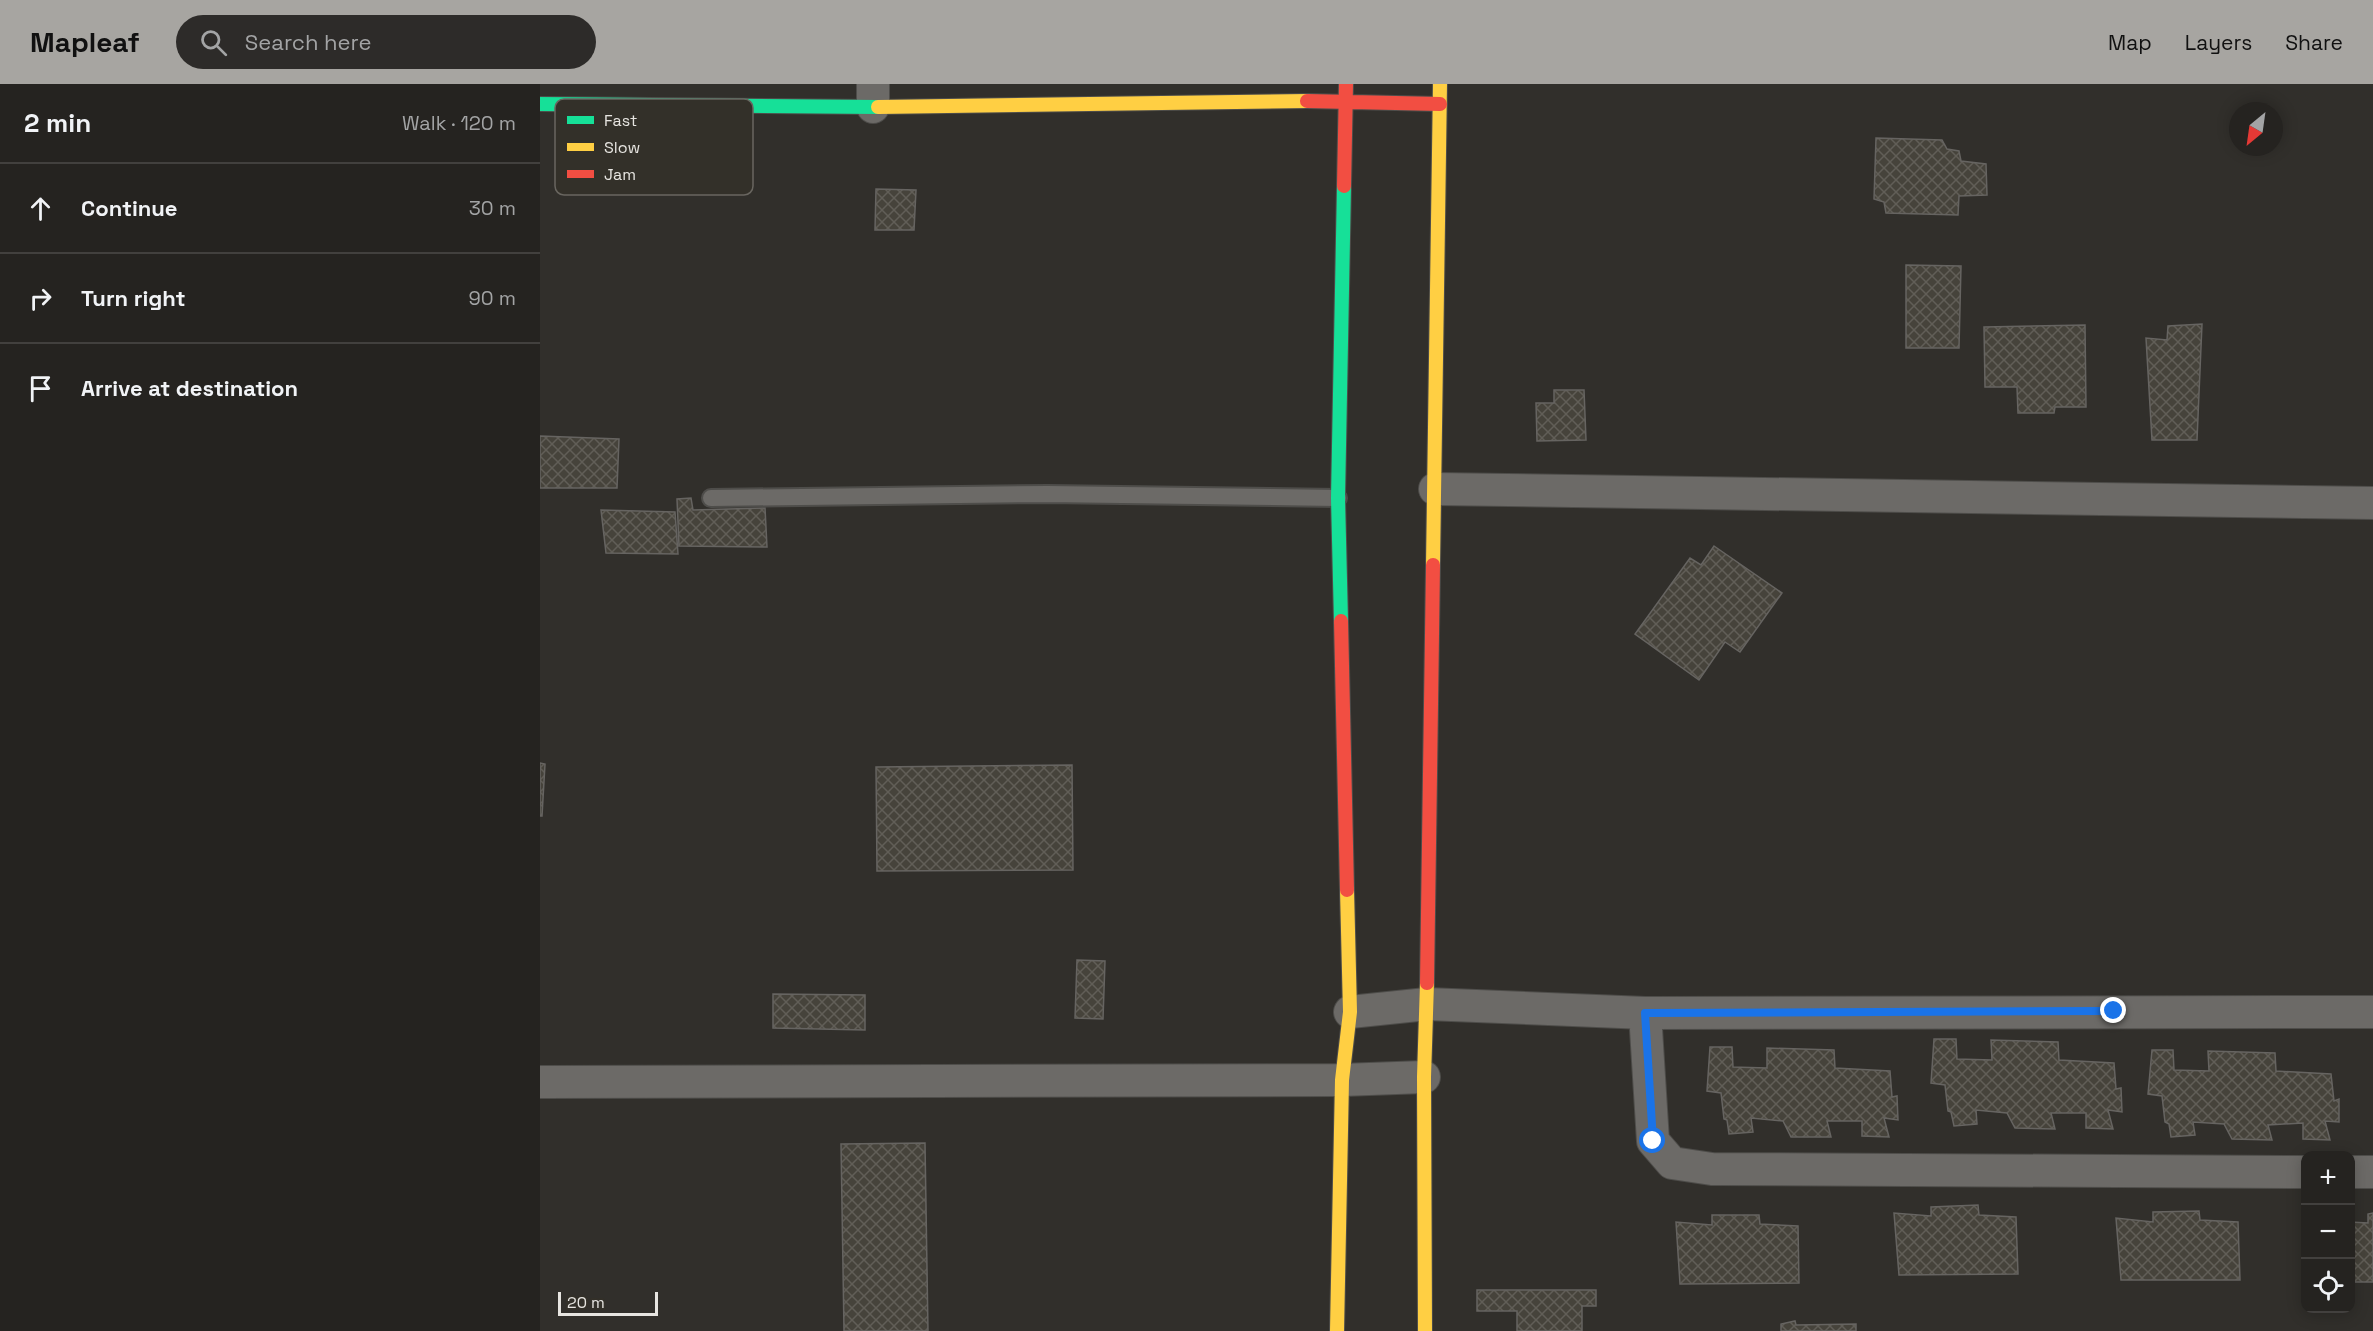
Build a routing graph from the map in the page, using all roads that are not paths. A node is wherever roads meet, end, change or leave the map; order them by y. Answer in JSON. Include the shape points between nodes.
{"nodes":[{"id":1,"x":1346,"y":84,"type":"edge"},
{"id":2,"x":1440,"y":84,"type":"edge"},
{"id":3,"x":873,"y":95,"type":"edge"},
{"id":4,"x":725,"y":99,"type":"edge"},
{"id":5,"x":1345,"y":101,"type":"junction"},
{"id":6,"x":540,"y":104,"type":"edge"},
{"id":7,"x":555,"y":104,"type":"edge"},
{"id":8,"x":1440,"y":104,"type":"junction"},
{"id":9,"x":1435,"y":489,"type":"junction"},
{"id":10,"x":711,"y":498,"type":"dead end"},
{"id":11,"x":1338,"y":498,"type":"junction"},
{"id":12,"x":2373,"y":503,"type":"edge"},
{"id":13,"x":1427,"y":1005,"type":"junction"},
{"id":14,"x":1350,"y":1012,"type":"junction"},
{"id":15,"x":2373,"y":1012,"type":"edge"},
{"id":16,"x":1645,"y":1013,"type":"junction"},
{"id":17,"x":1424,"y":1077,"type":"junction"},
{"id":18,"x":1342,"y":1080,"type":"junction"},
{"id":19,"x":540,"y":1082,"type":"edge"},
{"id":20,"x":2301,"y":1172,"type":"edge"},
{"id":21,"x":2355,"y":1172,"type":"edge"},
{"id":22,"x":2373,"y":1172,"type":"edge"},
{"id":23,"x":1337,"y":1331,"type":"edge"},
{"id":24,"x":1425,"y":1331,"type":"edge"}],
"edges":[{"from":1,"to":5,"type":"main road"},
{"from":2,"to":8,"type":"main road"},
{"from":3,"to":4,"type":"main road"},
{"from":3,"to":5,"type":"main road"},
{"from":5,"to":8,"type":"main road"},
{"from":5,"to":11,"type":"main road"},
{"from":6,"to":7,"type":"main road"},
{"from":8,"to":9,"type":"main road"},
{"from":9,"to":12,"type":"street"},
{"from":9,"to":13,"type":"main road"},
{"from":10,"to":11,"type":"lane","via":[[1047,494]]},
{"from":11,"to":14,"type":"main road"},
{"from":13,"to":14,"type":"street"},
{"from":13,"to":16,"type":"street"},
{"from":13,"to":17,"type":"main road"},
{"from":14,"to":18,"type":"main road"},
{"from":15,"to":16,"type":"street"},
{"from":16,"to":20,"type":"street","via":[[1653,1141],[1672,1163],[1712,1169]]},
{"from":17,"to":18,"type":"street"},
{"from":17,"to":24,"type":"main road"},
{"from":18,"to":19,"type":"street"},
{"from":18,"to":23,"type":"main road"},
{"from":21,"to":22,"type":"street"}]}
